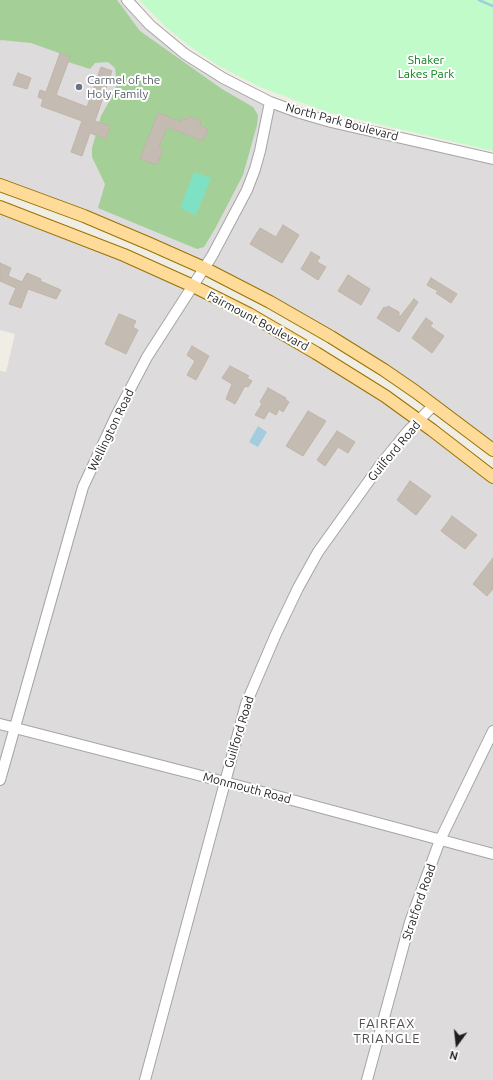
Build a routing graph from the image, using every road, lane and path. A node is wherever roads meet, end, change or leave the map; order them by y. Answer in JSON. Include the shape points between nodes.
{"nodes":[{"id":1,"x":127,"y":0,"type":"edge"},
{"id":2,"x":270,"y":102,"type":"junction"},
{"id":3,"x":493,"y":159,"type":"edge"},
{"id":4,"x":0,"y":185,"type":"edge"},
{"id":5,"x":0,"y":207,"type":"edge"},
{"id":6,"x":204,"y":268,"type":"junction"},
{"id":7,"x":193,"y":286,"type":"junction"},
{"id":8,"x":434,"y":405,"type":"junction"},
{"id":9,"x":419,"y":420,"type":"junction"},
{"id":10,"x":493,"y":450,"type":"edge"},
{"id":11,"x":493,"y":477,"type":"edge"},
{"id":12,"x":0,"y":724,"type":"edge"},
{"id":13,"x":14,"y":728,"type":"junction"},
{"id":14,"x":493,"y":732,"type":"edge"},
{"id":15,"x":0,"y":780,"type":"edge"},
{"id":16,"x":225,"y":782,"type":"junction"},
{"id":17,"x":440,"y":840,"type":"junction"},
{"id":18,"x":493,"y":854,"type":"edge"},
{"id":19,"x":144,"y":1080,"type":"edge"},
{"id":20,"x":367,"y":1080,"type":"edge"}],
"edges":[{"from":1,"to":2,"type":"street","name":"North Park Boulevard","via":[[150,25],[185,54],[223,78]]},
{"from":2,"to":3,"type":"street","name":"North Park Boulevard","via":[[331,122]]},
{"from":2,"to":6,"type":"street","name":"Wellington Road","via":[[260,151],[247,190]]},
{"from":4,"to":6,"type":"main road","name":"Fairmount Boulevard","via":[[84,216]]},
{"from":5,"to":7,"type":"main road","name":"Fairmount Boulevard","via":[[101,246]]},
{"from":6,"to":7,"type":"street","name":"Wellington Road"},
{"from":6,"to":8,"type":"main road","name":"Fairmount Boulevard","via":[[325,334],[384,370]]},
{"from":7,"to":9,"type":"main road","name":"Fairmount Boulevard","via":[[298,342]]},
{"from":7,"to":13,"type":"street","name":"Wellington Road","via":[[147,357],[83,487]]},
{"from":8,"to":9,"type":"street","name":"Guilford Road"},
{"from":8,"to":10,"type":"main road","name":"Fairmount Boulevard"},
{"from":9,"to":11,"type":"main road","name":"Fairmount Boulevard"},
{"from":9,"to":16,"type":"street","name":"Guilford Road","via":[[362,490],[318,552],[298,588],[246,704]]},
{"from":12,"to":13,"type":"street","name":"Monmouth Road"},
{"from":13,"to":15,"type":"street","name":"Wellington Road"},
{"from":13,"to":16,"type":"street","name":"Monmouth Road"},
{"from":14,"to":17,"type":"street","name":"Stratford Road"},
{"from":16,"to":17,"type":"street","name":"Monmouth Road"},
{"from":16,"to":19,"type":"street","name":"Guilford Road"},
{"from":17,"to":18,"type":"street","name":"Monmouth Road"},
{"from":17,"to":20,"type":"street","name":"Stratford Road","via":[[410,922]]}]}
